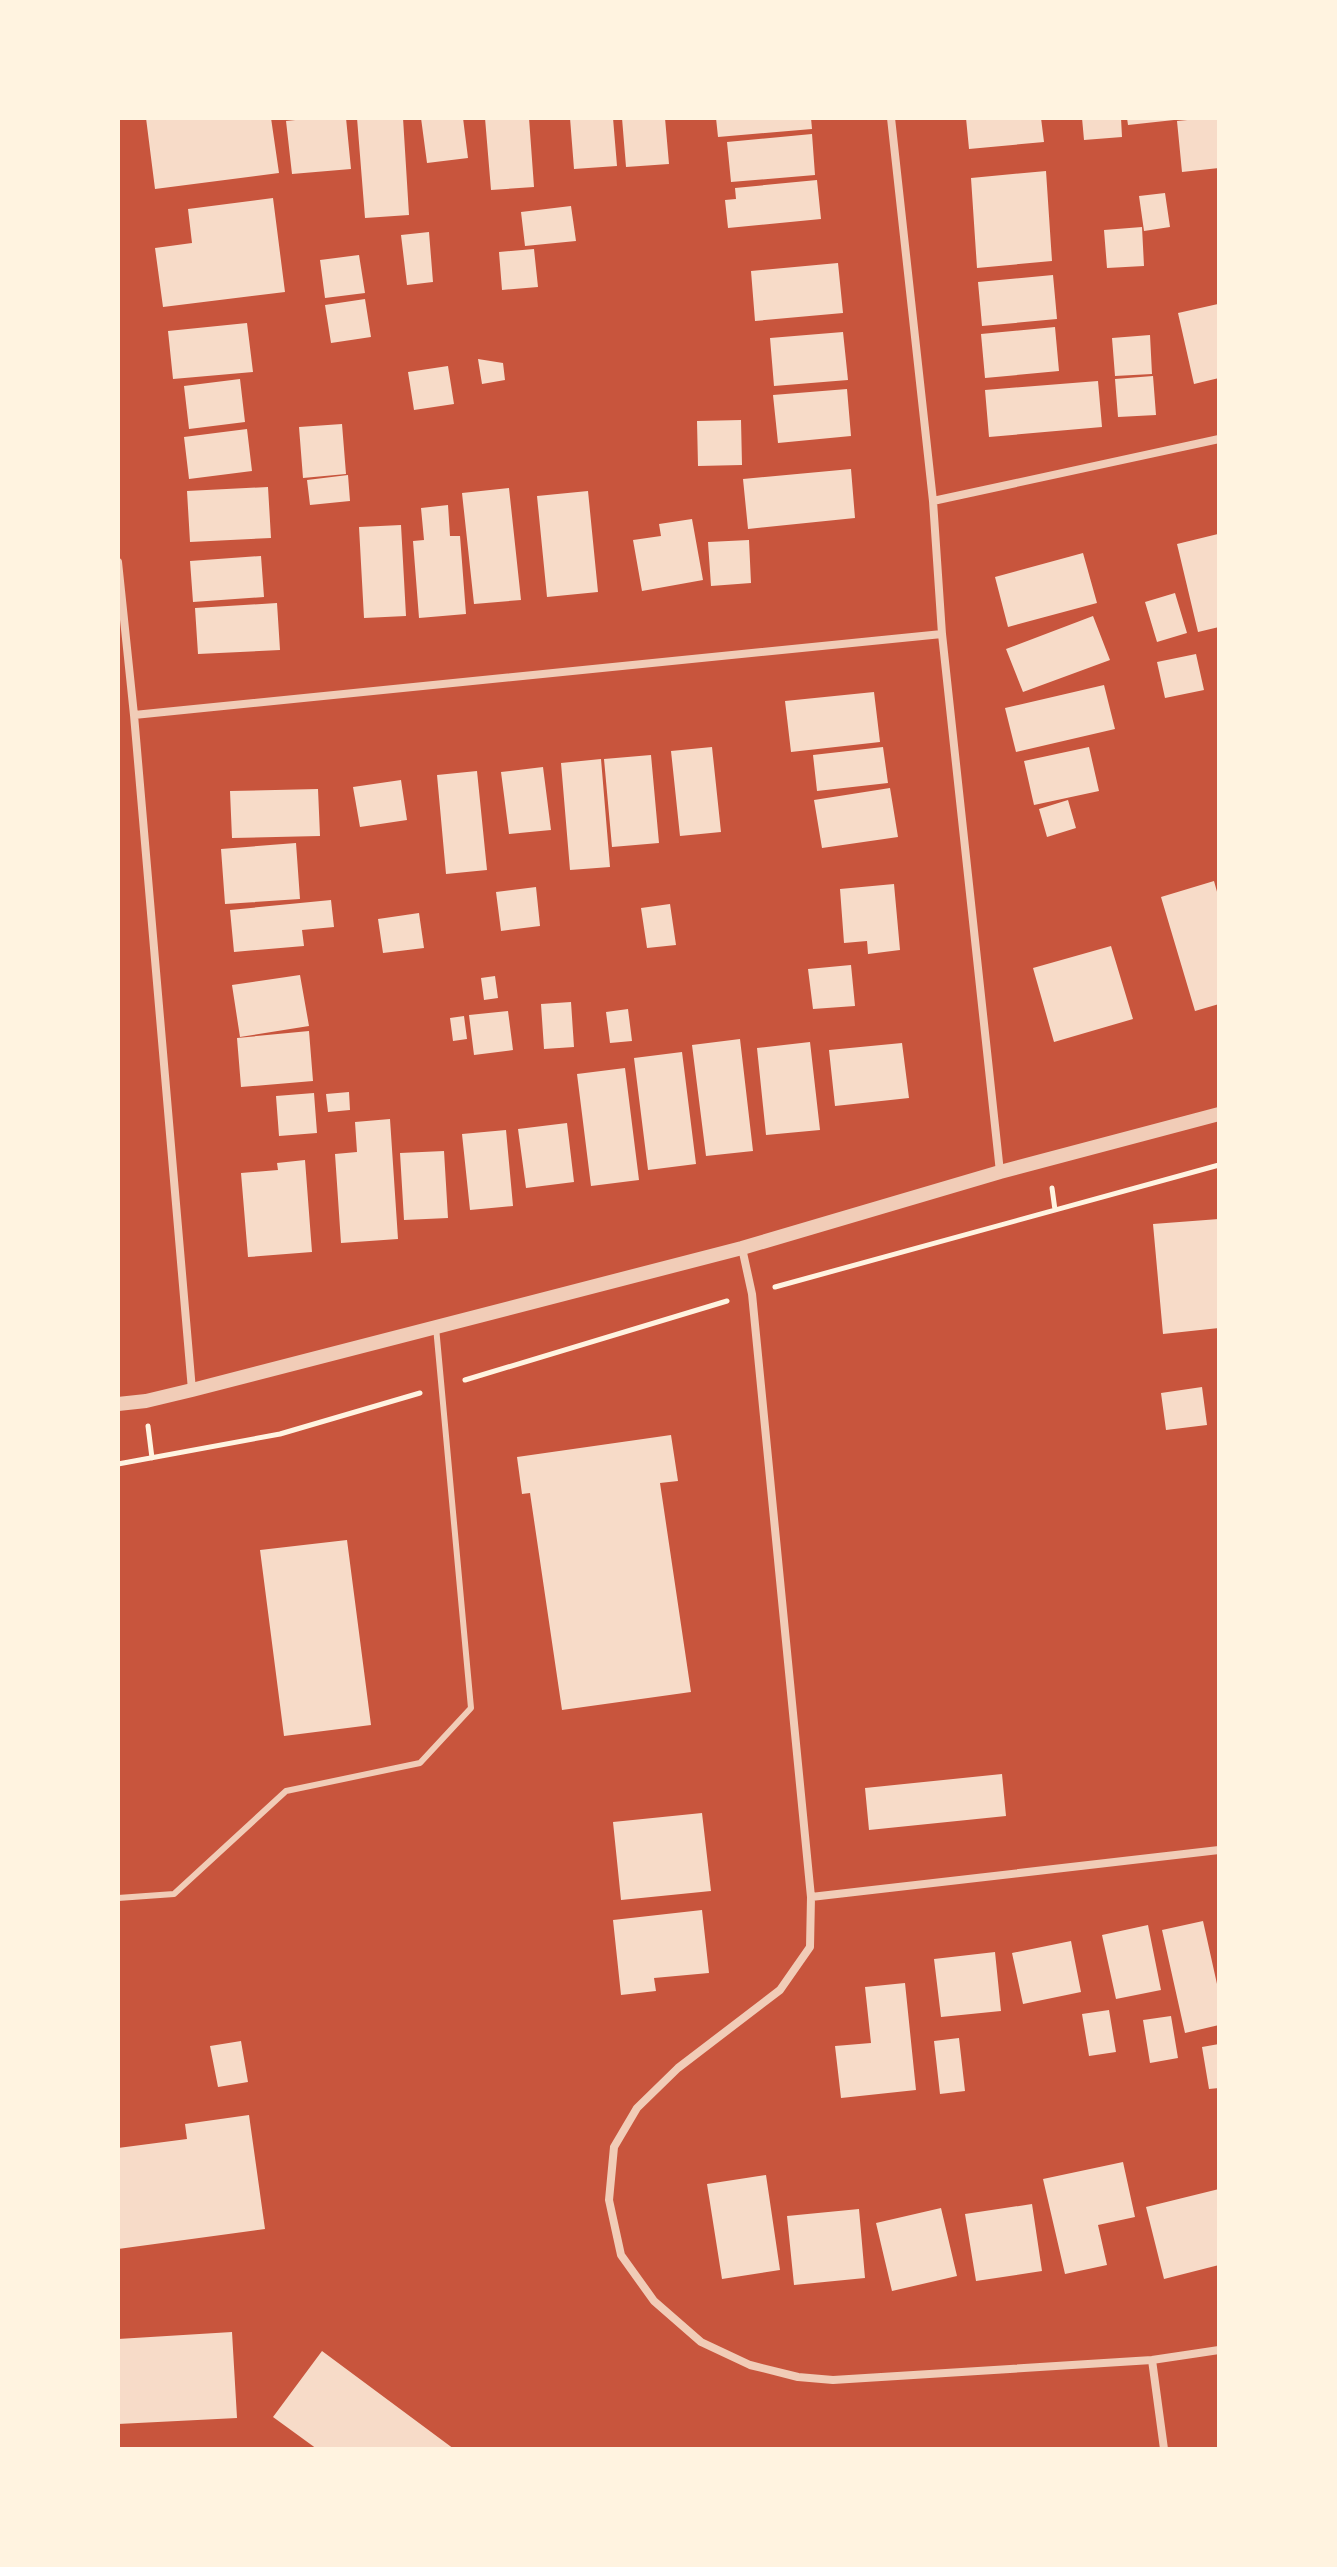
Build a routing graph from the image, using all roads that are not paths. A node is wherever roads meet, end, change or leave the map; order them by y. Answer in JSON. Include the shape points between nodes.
{"nodes":[{"id":1,"x":891,"y":118,"type":"edge"},
{"id":2,"x":1219,"y":439,"type":"edge"},
{"id":3,"x":933,"y":501,"type":"junction"},
{"id":4,"x":118,"y":562,"type":"edge"},
{"id":5,"x":942,"y":634,"type":"junction"},
{"id":6,"x":134,"y":715,"type":"junction"},
{"id":7,"x":1219,"y":1114,"type":"edge"},
{"id":8,"x":1000,"y":1172,"type":"junction"},
{"id":9,"x":742,"y":1248,"type":"junction"},
{"id":10,"x":436,"y":1327,"type":"junction"},
{"id":11,"x":192,"y":1390,"type":"junction"},
{"id":12,"x":118,"y":1404,"type":"edge"},
{"id":13,"x":1219,"y":1850,"type":"edge"},
{"id":14,"x":811,"y":1897,"type":"junction"},
{"id":15,"x":118,"y":1898,"type":"edge"},
{"id":16,"x":1219,"y":2350,"type":"edge"},
{"id":17,"x":1152,"y":2360,"type":"junction"},
{"id":18,"x":1164,"y":2449,"type":"edge"}],
"edges":[{"from":1,"to":3,"type":"street"},
{"from":2,"to":3,"type":"street"},
{"from":3,"to":5,"type":"street"},
{"from":4,"to":6,"type":"street"},
{"from":5,"to":6,"type":"street"},
{"from":5,"to":8,"type":"street"},
{"from":6,"to":11,"type":"street"},
{"from":7,"to":8,"type":"street"},
{"from":8,"to":9,"type":"street"},
{"from":9,"to":10,"type":"street"},
{"from":9,"to":14,"type":"street","via":[[752,1294]]},
{"from":10,"to":11,"type":"street"},
{"from":10,"to":15,"type":"lane","via":[[471,1708],[420,1763],[286,1791],[174,1894]]},
{"from":11,"to":12,"type":"street"},
{"from":13,"to":14,"type":"street"},
{"from":14,"to":17,"type":"street","via":[[810,1947],[780,1990],[678,2068],[637,2108],[614,2147],[609,2200],[621,2255],[654,2301],[701,2342],[750,2365],[798,2377],[833,2380]]},
{"from":16,"to":17,"type":"street"},
{"from":17,"to":18,"type":"street"}]}
